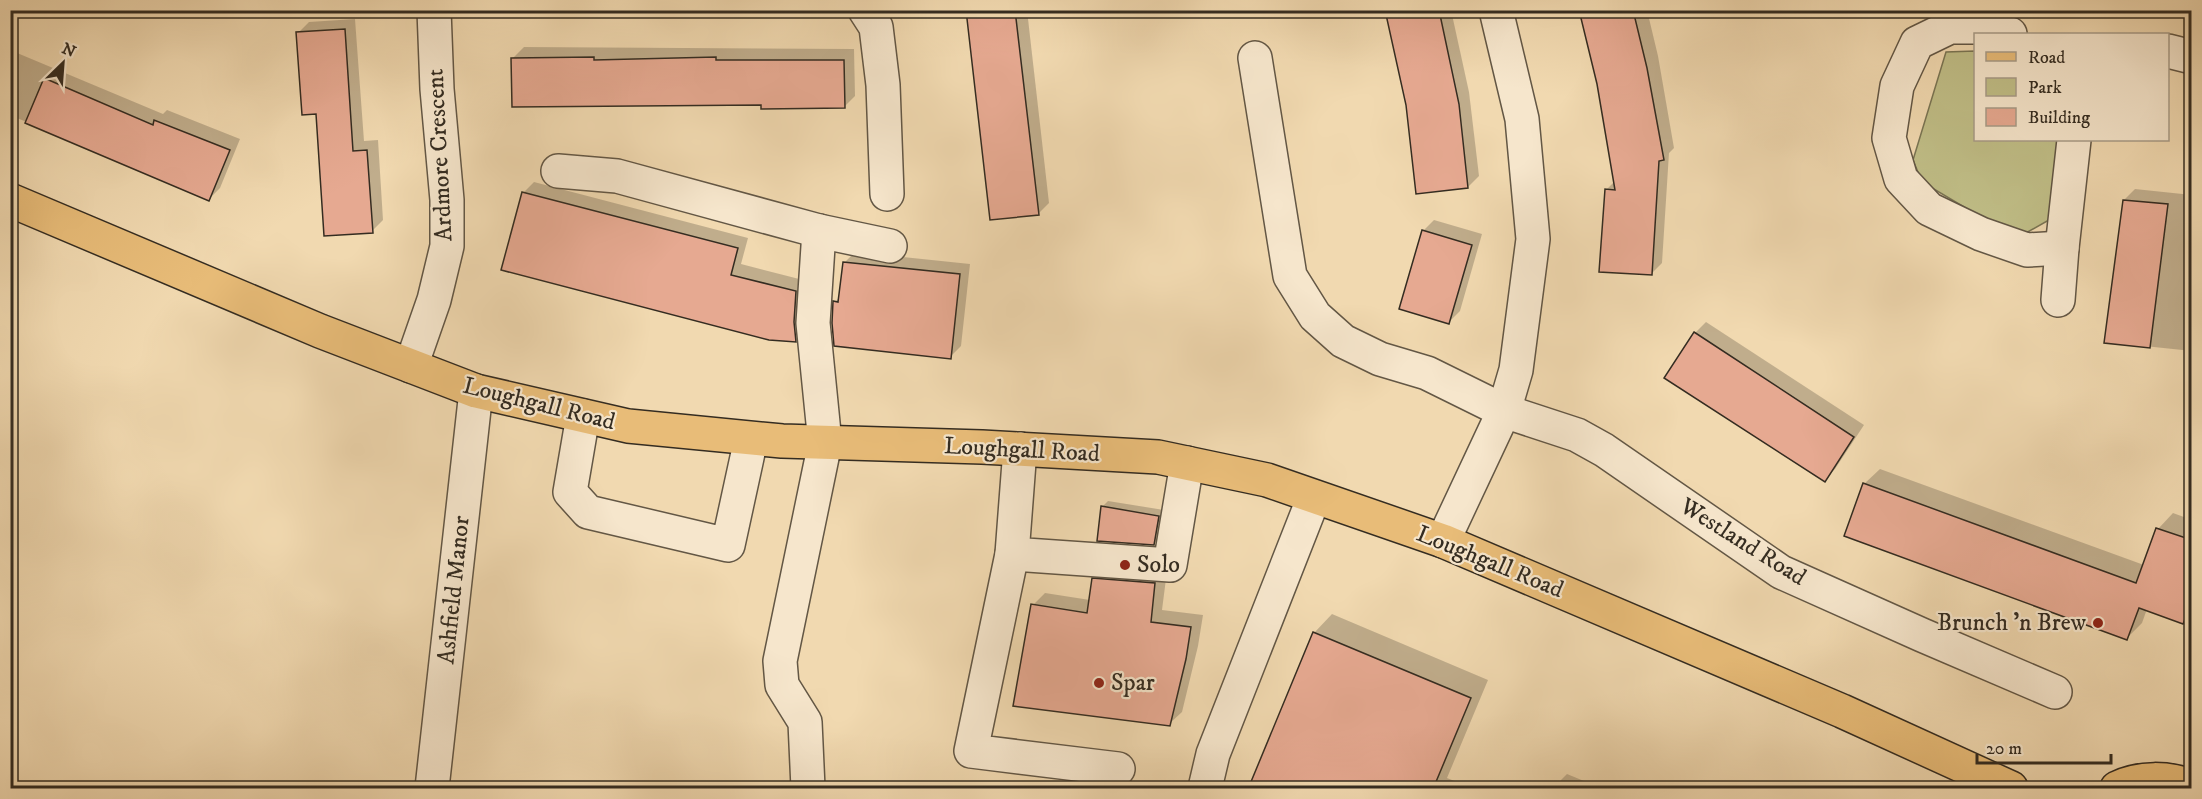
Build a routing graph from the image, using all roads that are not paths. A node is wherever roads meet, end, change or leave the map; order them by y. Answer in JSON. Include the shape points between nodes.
{"nodes":[{"id":1,"x":434,"y":10,"type":"edge"},
{"id":2,"x":865,"y":10,"type":"edge"},
{"id":3,"x":1496,"y":10,"type":"edge"},
{"id":4,"x":2006,"y":33,"type":"edge"},
{"id":5,"x":2169,"y":51,"type":"edge"},
{"id":6,"x":2192,"y":57,"type":"edge"},
{"id":7,"x":1255,"y":58,"type":"dead end"},
{"id":8,"x":2074,"y":141,"type":"edge"},
{"id":9,"x":558,"y":171,"type":"dead end"},
{"id":10,"x":887,"y":194,"type":"dead end"},
{"id":11,"x":10,"y":200,"type":"edge"},
{"id":12,"x":819,"y":231,"type":"junction"},
{"id":13,"x":890,"y":246,"type":"dead end"},
{"id":14,"x":2062,"y":248,"type":"junction"},
{"id":15,"x":2058,"y":300,"type":"dead end"},
{"id":16,"x":411,"y":366,"type":"junction"},
{"id":17,"x":476,"y":391,"type":"junction"},
{"id":18,"x":1504,"y":411,"type":"junction"},
{"id":19,"x":583,"y":416,"type":"junction"},
{"id":20,"x":751,"y":439,"type":"junction"},
{"id":21,"x":825,"y":443,"type":"junction"},
{"id":22,"x":1020,"y":449,"type":"junction"},
{"id":23,"x":1187,"y":463,"type":"junction"},
{"id":24,"x":1314,"y":496,"type":"junction"},
{"id":25,"x":1443,"y":541,"type":"junction"},
{"id":26,"x":1012,"y":554,"type":"junction"},
{"id":27,"x":2055,"y":692,"type":"dead end"},
{"id":28,"x":1118,"y":769,"type":"dead end"},
{"id":29,"x":2192,"y":787,"type":"edge"},
{"id":30,"x":432,"y":789,"type":"edge"},
{"id":31,"x":808,"y":789,"type":"edge"},
{"id":32,"x":1205,"y":789,"type":"edge"},
{"id":33,"x":2011,"y":789,"type":"edge"},
{"id":34,"x":2117,"y":789,"type":"edge"}],
"edges":[{"from":1,"to":16,"type":"street","name":"Ardmore Crescent","via":[[447,246],[434,300]]},
{"from":2,"to":10,"type":"street","via":[[876,27],[883,85]]},
{"from":3,"to":18,"type":"street","via":[[1522,119],[1533,239],[1516,370]]},
{"from":4,"to":14,"type":"street","via":[[1983,27],[1950,27],[1917,43],[1897,86],[1889,138],[1901,179],[1929,209],[1981,234],[2026,249]]},
{"from":5,"to":6,"type":"street"},
{"from":7,"to":18,"type":"street","via":[[1290,276],[1316,316],[1343,341],[1380,359],[1427,373]]},
{"from":8,"to":14,"type":"street"},
{"from":9,"to":12,"type":"street","via":[[617,176]]},
{"from":11,"to":16,"type":"main road","name":"Loughgall Road"},
{"from":12,"to":13,"type":"street"},
{"from":12,"to":21,"type":"street","via":[[813,323]]},
{"from":14,"to":15,"type":"street"},
{"from":16,"to":17,"type":"main road","name":"Loughgall Road"},
{"from":17,"to":19,"type":"main road","name":"Loughgall Road"},
{"from":17,"to":30,"type":"street","name":"Ashfield Manor"},
{"from":18,"to":25,"type":"street"},
{"from":18,"to":27,"type":"street","name":"Westland Road","via":[[1576,435],[1604,450],[1781,572]]},
{"from":19,"to":20,"type":"main road","name":"Loughgall Road","via":[[628,426]]},
{"from":19,"to":20,"type":"street","via":[[570,492],[588,513],[728,546]]},
{"from":20,"to":21,"type":"main road","name":"Loughgall Road"},
{"from":21,"to":22,"type":"main road","name":"Loughgall Road"},
{"from":21,"to":31,"type":"street","via":[[780,661],[783,685],[805,722]]},
{"from":22,"to":23,"type":"main road","name":"Loughgall Road","via":[[1158,457]]},
{"from":22,"to":26,"type":"street"},
{"from":23,"to":24,"type":"main road","name":"Loughgall Road","via":[[1267,480]]},
{"from":23,"to":26,"type":"street","via":[[1170,565]]},
{"from":24,"to":25,"type":"main road","name":"Loughgall Road"},
{"from":24,"to":32,"type":"street","via":[[1214,754]]},
{"from":25,"to":33,"type":"main road","name":"Loughgall Road","via":[[1842,711]]},
{"from":26,"to":28,"type":"street","via":[[971,751]]},
{"from":29,"to":34,"type":"main road","via":[[2150,779]]}]}
